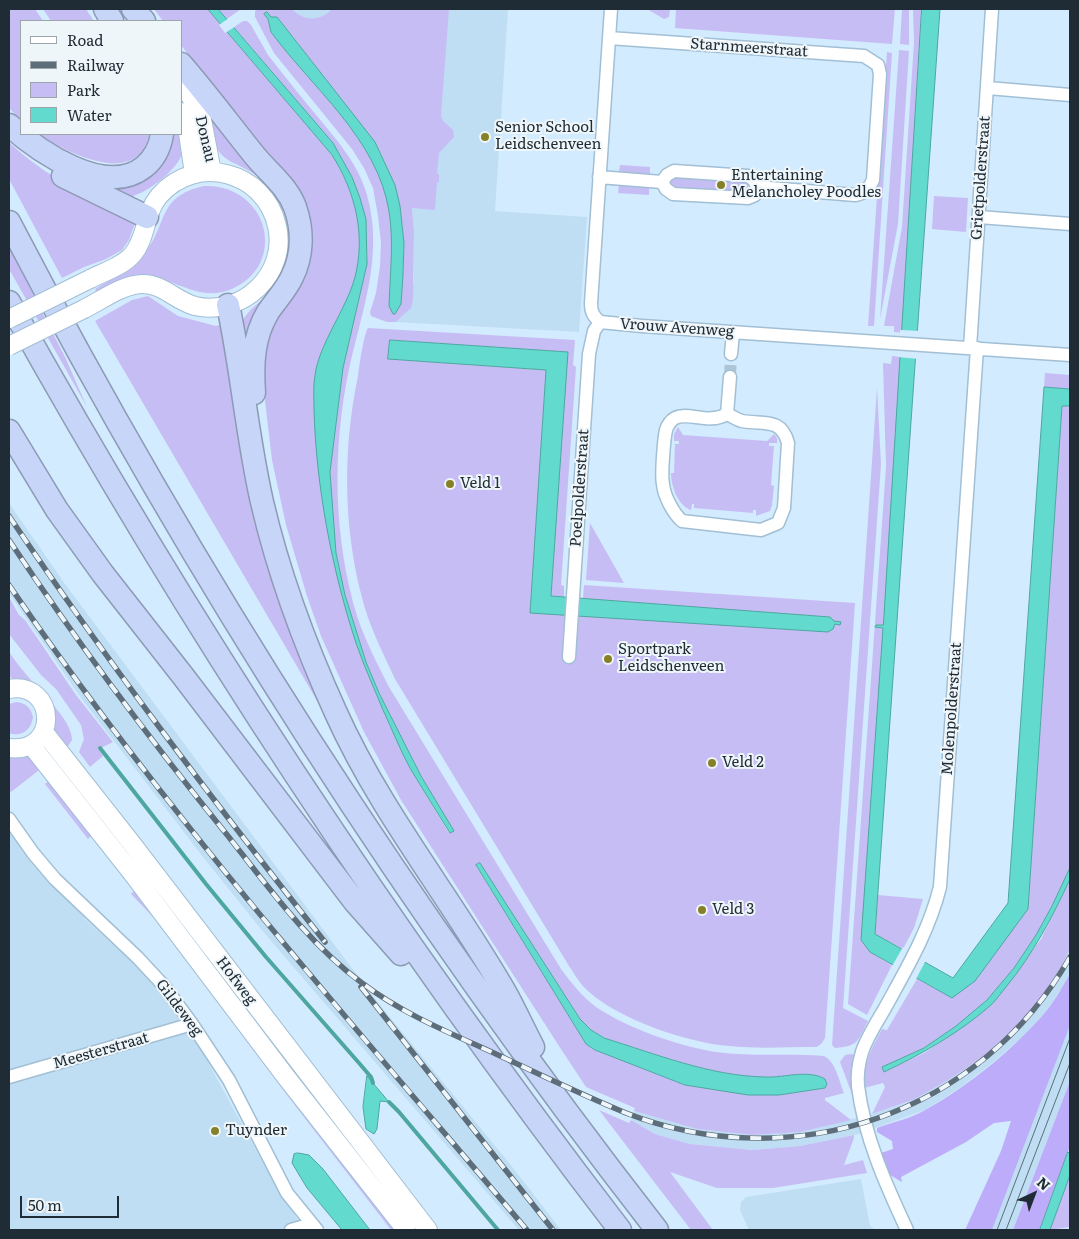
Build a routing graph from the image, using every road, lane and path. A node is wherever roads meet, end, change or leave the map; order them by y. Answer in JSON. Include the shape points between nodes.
{"nodes":[{"id":1,"x":105,"y":9,"type":"edge"},
{"id":2,"x":110,"y":9,"type":"edge"},
{"id":3,"x":132,"y":9,"type":"edge"},
{"id":4,"x":611,"y":9,"type":"edge"},
{"id":5,"x":992,"y":9,"type":"edge"},
{"id":6,"x":111,"y":20,"type":"edge"},
{"id":7,"x":118,"y":20,"type":"edge"},
{"id":8,"x":138,"y":20,"type":"edge"},
{"id":9,"x":143,"y":20,"type":"edge"},
{"id":10,"x":609,"y":38,"type":"junction"},
{"id":11,"x":182,"y":65,"type":"edge"},
{"id":12,"x":182,"y":83,"type":"edge"},
{"id":13,"x":988,"y":88,"type":"junction"},
{"id":14,"x":1070,"y":95,"type":"edge"},
{"id":15,"x":182,"y":115,"type":"edge"},
{"id":16,"x":9,"y":125,"type":"edge"},
{"id":17,"x":20,"y":134,"type":"edge"},
{"id":18,"x":21,"y":135,"type":"edge"},
{"id":19,"x":162,"y":135,"type":"edge"},
{"id":20,"x":212,"y":172,"type":"junction"},
{"id":21,"x":194,"y":174,"type":"junction"},
{"id":22,"x":599,"y":177,"type":"junction"},
{"id":23,"x":662,"y":182,"type":"junction"},
{"id":24,"x":757,"y":187,"type":"junction"},
{"id":25,"x":147,"y":216,"type":"junction"},
{"id":26,"x":979,"y":217,"type":"junction"},
{"id":27,"x":9,"y":222,"type":"edge"},
{"id":28,"x":1070,"y":224,"type":"edge"},
{"id":29,"x":9,"y":302,"type":"edge"},
{"id":30,"x":228,"y":305,"type":"junction"},
{"id":31,"x":9,"y":319,"type":"edge"},
{"id":32,"x":600,"y":322,"type":"junction"},
{"id":33,"x":733,"y":332,"type":"junction"},
{"id":34,"x":9,"y":346,"type":"edge"},
{"id":35,"x":974,"y":348,"type":"junction"},
{"id":36,"x":731,"y":354,"type":"tunnel mouth"},
{"id":37,"x":1070,"y":355,"type":"edge"},
{"id":38,"x":730,"y":377,"type":"tunnel mouth"},
{"id":39,"x":727,"y":414,"type":"junction"},
{"id":40,"x":9,"y":431,"type":"edge"},
{"id":41,"x":254,"y":461,"type":"junction"},
{"id":42,"x":569,"y":657,"type":"dead end"},
{"id":43,"x":10,"y":687,"type":"edge"},
{"id":44,"x":44,"y":732,"type":"junction"},
{"id":45,"x":31,"y":745,"type":"junction"},
{"id":46,"x":9,"y":748,"type":"edge"},
{"id":47,"x":9,"y":819,"type":"edge"},
{"id":48,"x":192,"y":1024,"type":"junction"},
{"id":49,"x":474,"y":1035,"type":"junction"},
{"id":50,"x":9,"y":1077,"type":"edge"},
{"id":51,"x":564,"y":1108,"type":"junction"},
{"id":52,"x":314,"y":1227,"type":"edge"},
{"id":53,"x":291,"y":1230,"type":"edge"},
{"id":54,"x":406,"y":1230,"type":"edge"},
{"id":55,"x":428,"y":1230,"type":"edge"},
{"id":56,"x":620,"y":1230,"type":"edge"},
{"id":57,"x":657,"y":1230,"type":"edge"},
{"id":58,"x":907,"y":1230,"type":"edge"}],
"edges":[{"from":1,"to":6,"type":"highway"},
{"from":2,"to":7,"type":"main road"},
{"from":3,"to":8,"type":"main road"},
{"from":3,"to":9,"type":"highway"},
{"from":4,"to":10,"type":"street","name":"Vrouw Avenweg"},
{"from":5,"to":13,"type":"street","name":"Grietpolderstraat"},
{"from":10,"to":22,"type":"street","name":"Vrouw Avenweg"},
{"from":10,"to":24,"type":"street","name":"Starnmeerstraat","via":[[864,56],[878,65],[873,180],[868,190],[855,195]]},
{"from":11,"to":41,"type":"highway","via":[[285,189],[300,225],[296,269],[264,320],[255,347],[253,372],[258,433]]},
{"from":12,"to":20,"type":"main road","name":"Donau","via":[[201,114]]},
{"from":13,"to":14,"type":"street"},
{"from":13,"to":26,"type":"street","name":"Grietpolderstraat"},
{"from":15,"to":21,"type":"main road","name":"Donau"},
{"from":16,"to":17,"type":"highway"},
{"from":16,"to":25,"type":"highway","via":[[64,176]]},
{"from":18,"to":19,"type":"highway","via":[[58,160],[92,174],[109,177],[130,174],[145,166],[155,153]]},
{"from":20,"to":21,"type":"main road","name":"Donau"},
{"from":20,"to":30,"type":"main road","name":"Donau","via":[[241,179],[259,192],[271,209],[278,232],[277,257],[268,277],[251,295]]},
{"from":21,"to":25,"type":"main road","name":"Donau","via":[[167,188]]},
{"from":22,"to":23,"type":"street"},
{"from":22,"to":32,"type":"street","name":"Vrouw Avenweg","via":[[591,311]]},
{"from":23,"to":24,"type":"street","via":[[674,171],[748,176]]},
{"from":23,"to":24,"type":"street","via":[[673,194],[738,198],[755,195]]},
{"from":25,"to":31,"type":"main road","name":"Donau","bridge":true,"via":[[141,239],[126,260]]},
{"from":26,"to":28,"type":"street"},
{"from":26,"to":35,"type":"street","name":"Grietpolderstraat"},
{"from":27,"to":51,"type":"highway","via":[[106,403],[239,630],[384,855]]},
{"from":29,"to":49,"type":"highway","via":[[136,523],[250,706],[384,908]]},
{"from":30,"to":34,"type":"main road","name":"Donau","bridge":true,"via":[[214,308],[196,306],[162,288],[139,284]]},
{"from":30,"to":41,"type":"highway"},
{"from":32,"to":33,"type":"street","name":"Vrouw Avenweg"},
{"from":32,"to":42,"type":"street","name":"Poelpolderstraat","via":[[594,331],[589,354]]},
{"from":33,"to":35,"type":"street","name":"Vrouw Avenweg"},
{"from":33,"to":36,"type":"street"},
{"from":35,"to":37,"type":"street","name":"Vrouw Avenweg"},
{"from":35,"to":58,"type":"street","name":"Molenpolderstraat","via":[[940,887],[918,949],[866,1042],[858,1084],[883,1176]]},
{"from":38,"to":39,"type":"street"},
{"from":39,"to":39,"type":"street","via":[[713,419],[673,419],[666,428],[662,483],[677,517],[682,521],[761,530],[778,523],[784,508],[788,443],[780,426],[740,420]]},
{"from":40,"to":49,"type":"highway","via":[[58,510],[120,598],[355,902]]},
{"from":41,"to":51,"type":"highway","via":[[291,602],[342,728],[386,807],[505,992]]},
{"from":43,"to":44,"type":"main road","via":[[28,690],[41,700],[47,715]]},
{"from":44,"to":45,"type":"main road"},
{"from":44,"to":55,"type":"main road","name":"Hofweg"},
{"from":45,"to":46,"type":"main road"},
{"from":45,"to":54,"type":"main road","name":"Hofweg"},
{"from":47,"to":48,"type":"street","name":"Gildeweg","via":[[55,879],[158,979]]},
{"from":48,"to":50,"type":"street","name":"Meesterstraat"},
{"from":48,"to":52,"type":"street","name":"Gildeweg","via":[[229,1080],[287,1192]]},
{"from":49,"to":56,"type":"highway"},
{"from":51,"to":57,"type":"highway"},
{"from":52,"to":53,"type":"street","name":"Gildeweg"}]}
